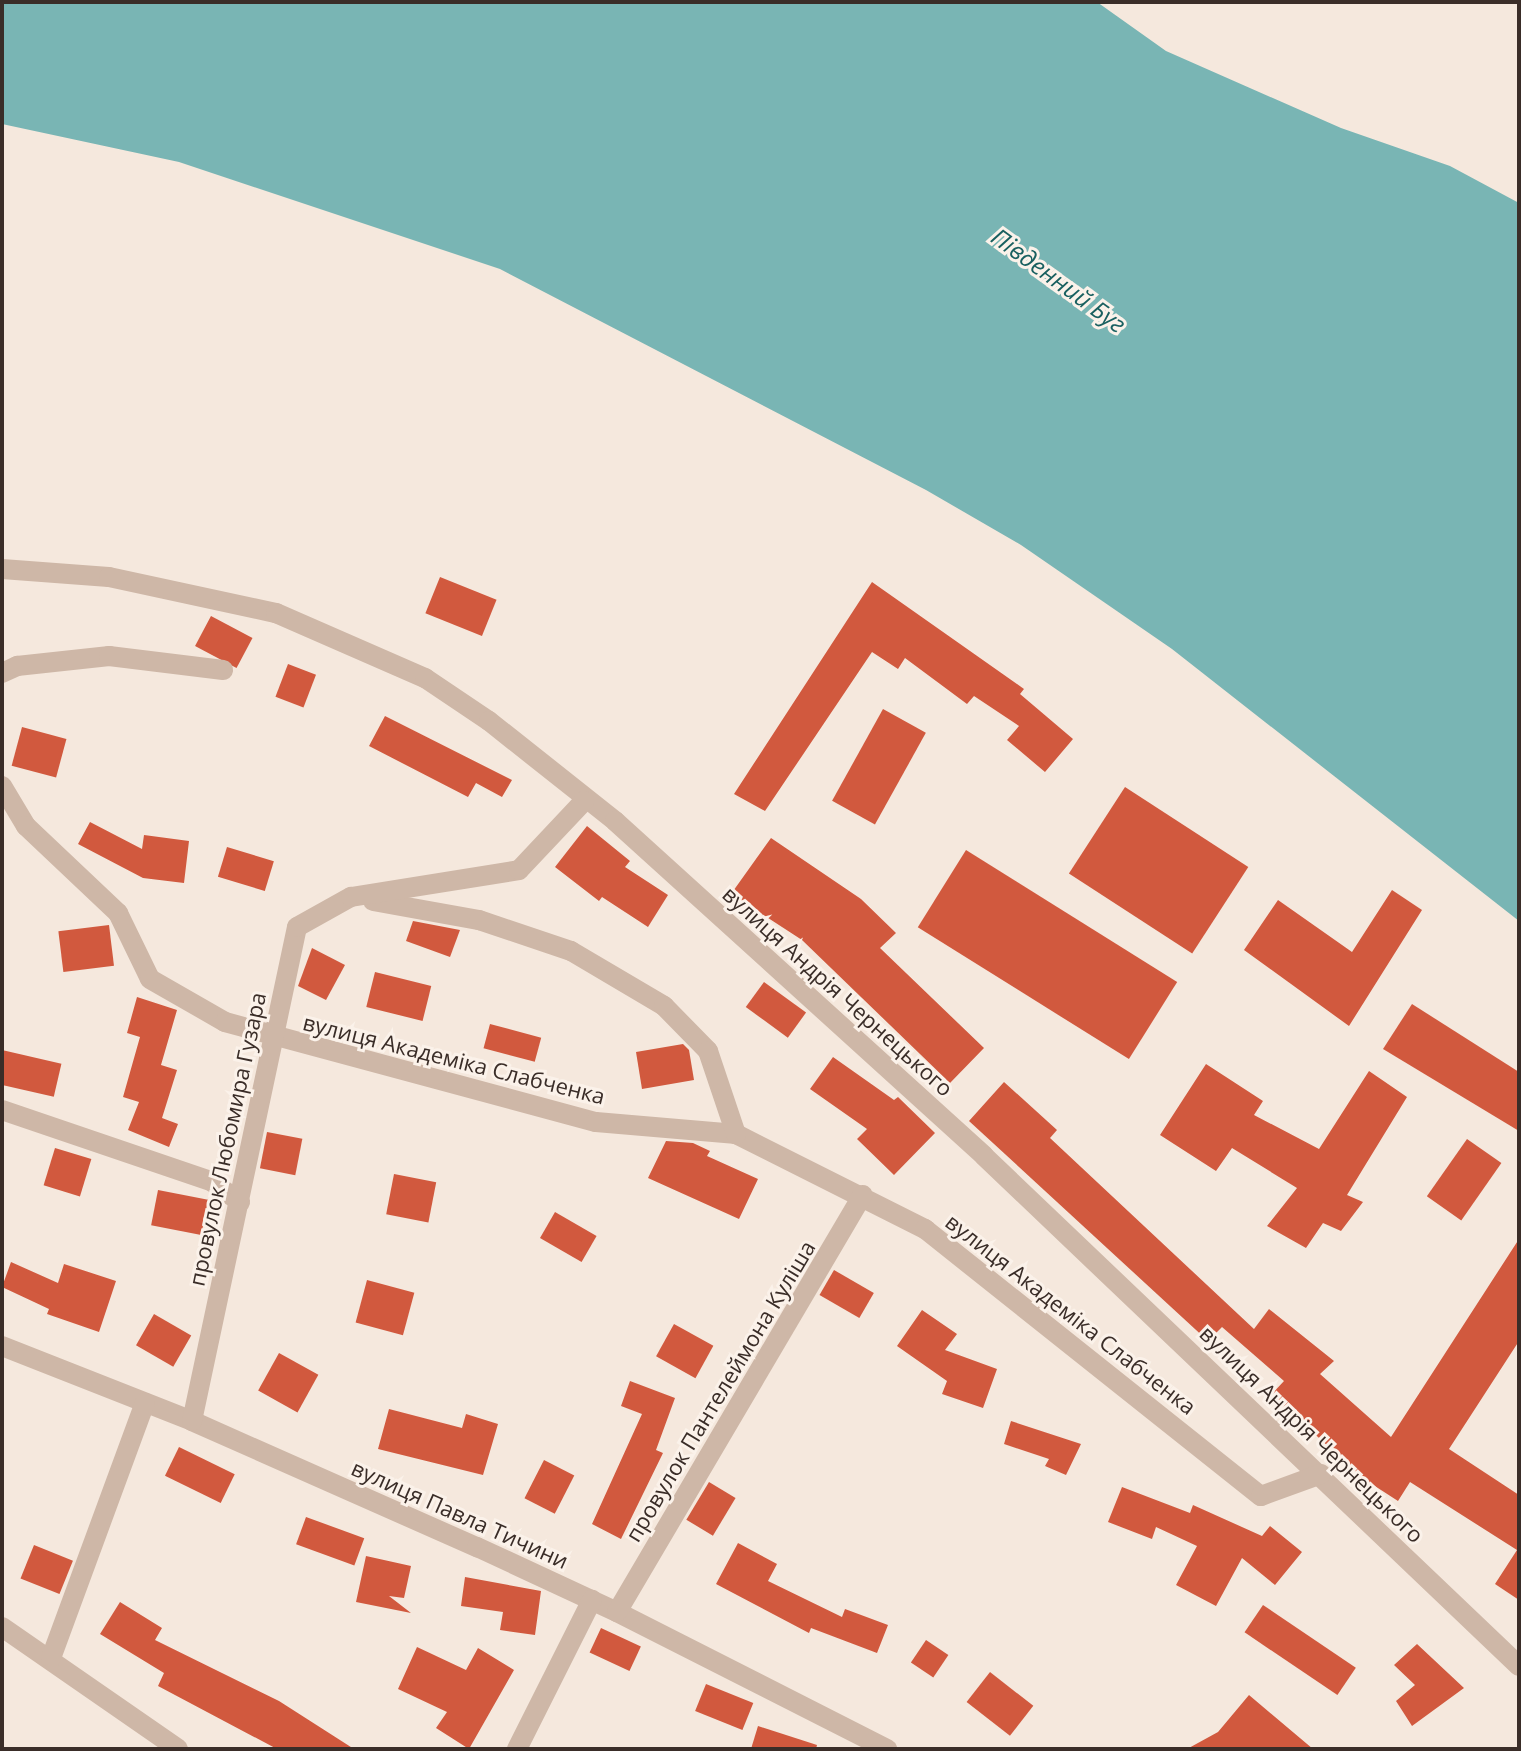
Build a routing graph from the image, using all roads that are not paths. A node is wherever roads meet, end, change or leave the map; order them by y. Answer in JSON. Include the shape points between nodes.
{"nodes":[{"id":1,"x":2,"y":569,"type":"edge"},
{"id":2,"x":223,"y":670,"type":"dead end"},
{"id":3,"x":2,"y":673,"type":"edge"},
{"id":4,"x":3,"y":785,"type":"edge"},
{"id":5,"x":584,"y":801,"type":"junction"},
{"id":6,"x":351,"y":897,"type":"junction"},
{"id":7,"x":271,"y":1037,"type":"junction"},
{"id":8,"x":2,"y":1110,"type":"edge"},
{"id":9,"x":736,"y":1134,"type":"junction"},
{"id":10,"x":863,"y":1195,"type":"junction"},
{"id":11,"x":240,"y":1202,"type":"junction"},
{"id":12,"x":2,"y":1346,"type":"edge"},
{"id":13,"x":145,"y":1403,"type":"junction"},
{"id":14,"x":192,"y":1421,"type":"junction"},
{"id":15,"x":1321,"y":1474,"type":"junction"},
{"id":16,"x":592,"y":1600,"type":"junction"},
{"id":17,"x":617,"y":1612,"type":"junction"},
{"id":18,"x":2,"y":1627,"type":"edge"},
{"id":19,"x":51,"y":1658,"type":"junction"},
{"id":20,"x":1519,"y":1666,"type":"edge"},
{"id":21,"x":178,"y":1749,"type":"edge"},
{"id":22,"x":517,"y":1749,"type":"edge"},
{"id":23,"x":887,"y":1749,"type":"edge"}],
"edges":[{"from":1,"to":5,"type":"street","name":"вулиця Андрія Чернецького","via":[[109,577],[276,613],[425,678],[489,721]]},
{"from":2,"to":3,"type":"street","via":[[109,656],[17,666]]},
{"from":4,"to":7,"type":"street","name":"вулиця Академіка Слабченка","via":[[26,826],[118,913],[150,979],[225,1022]]},
{"from":5,"to":6,"type":"street","name":"провулок Любомира Гузара","via":[[519,870]]},
{"from":5,"to":15,"type":"street","name":"вулиця Андрія Чернецького","via":[[615,821],[984,1156]]},
{"from":6,"to":7,"type":"street","name":"провулок Любомира Гузара","via":[[297,927]]},
{"from":6,"to":9,"type":"street","via":[[479,920],[571,951],[664,1006],[708,1051]]},
{"from":7,"to":9,"type":"street","name":"вулиця Академіка Слабченка","via":[[596,1122]]},
{"from":7,"to":11,"type":"street","name":"провулок Любомира Гузара"},
{"from":8,"to":11,"type":"street","via":[[211,1181]]},
{"from":9,"to":10,"type":"street","name":"вулиця Академіка Слабченка"},
{"from":10,"to":15,"type":"street","name":"вулиця Академіка Слабченка","via":[[925,1229],[1261,1496]]},
{"from":10,"to":17,"type":"street","name":"провулок Пантелеймона Куліша"},
{"from":11,"to":14,"type":"street","name":"провулок Любомира Гузара"},
{"from":12,"to":13,"type":"street","name":"вулиця Павла Тичини"},
{"from":13,"to":14,"type":"street","name":"вулиця Павла Тичини"},
{"from":13,"to":19,"type":"street"},
{"from":14,"to":16,"type":"street","name":"вулиця Павла Тичини"},
{"from":15,"to":20,"type":"street","name":"вулиця Андрія Чернецького"},
{"from":16,"to":17,"type":"street","name":"вулиця Павла Тичини"},
{"from":16,"to":22,"type":"street"},
{"from":17,"to":23,"type":"street","name":"вулиця Павла Тичини"},
{"from":18,"to":19,"type":"street"},
{"from":19,"to":21,"type":"street"}]}
